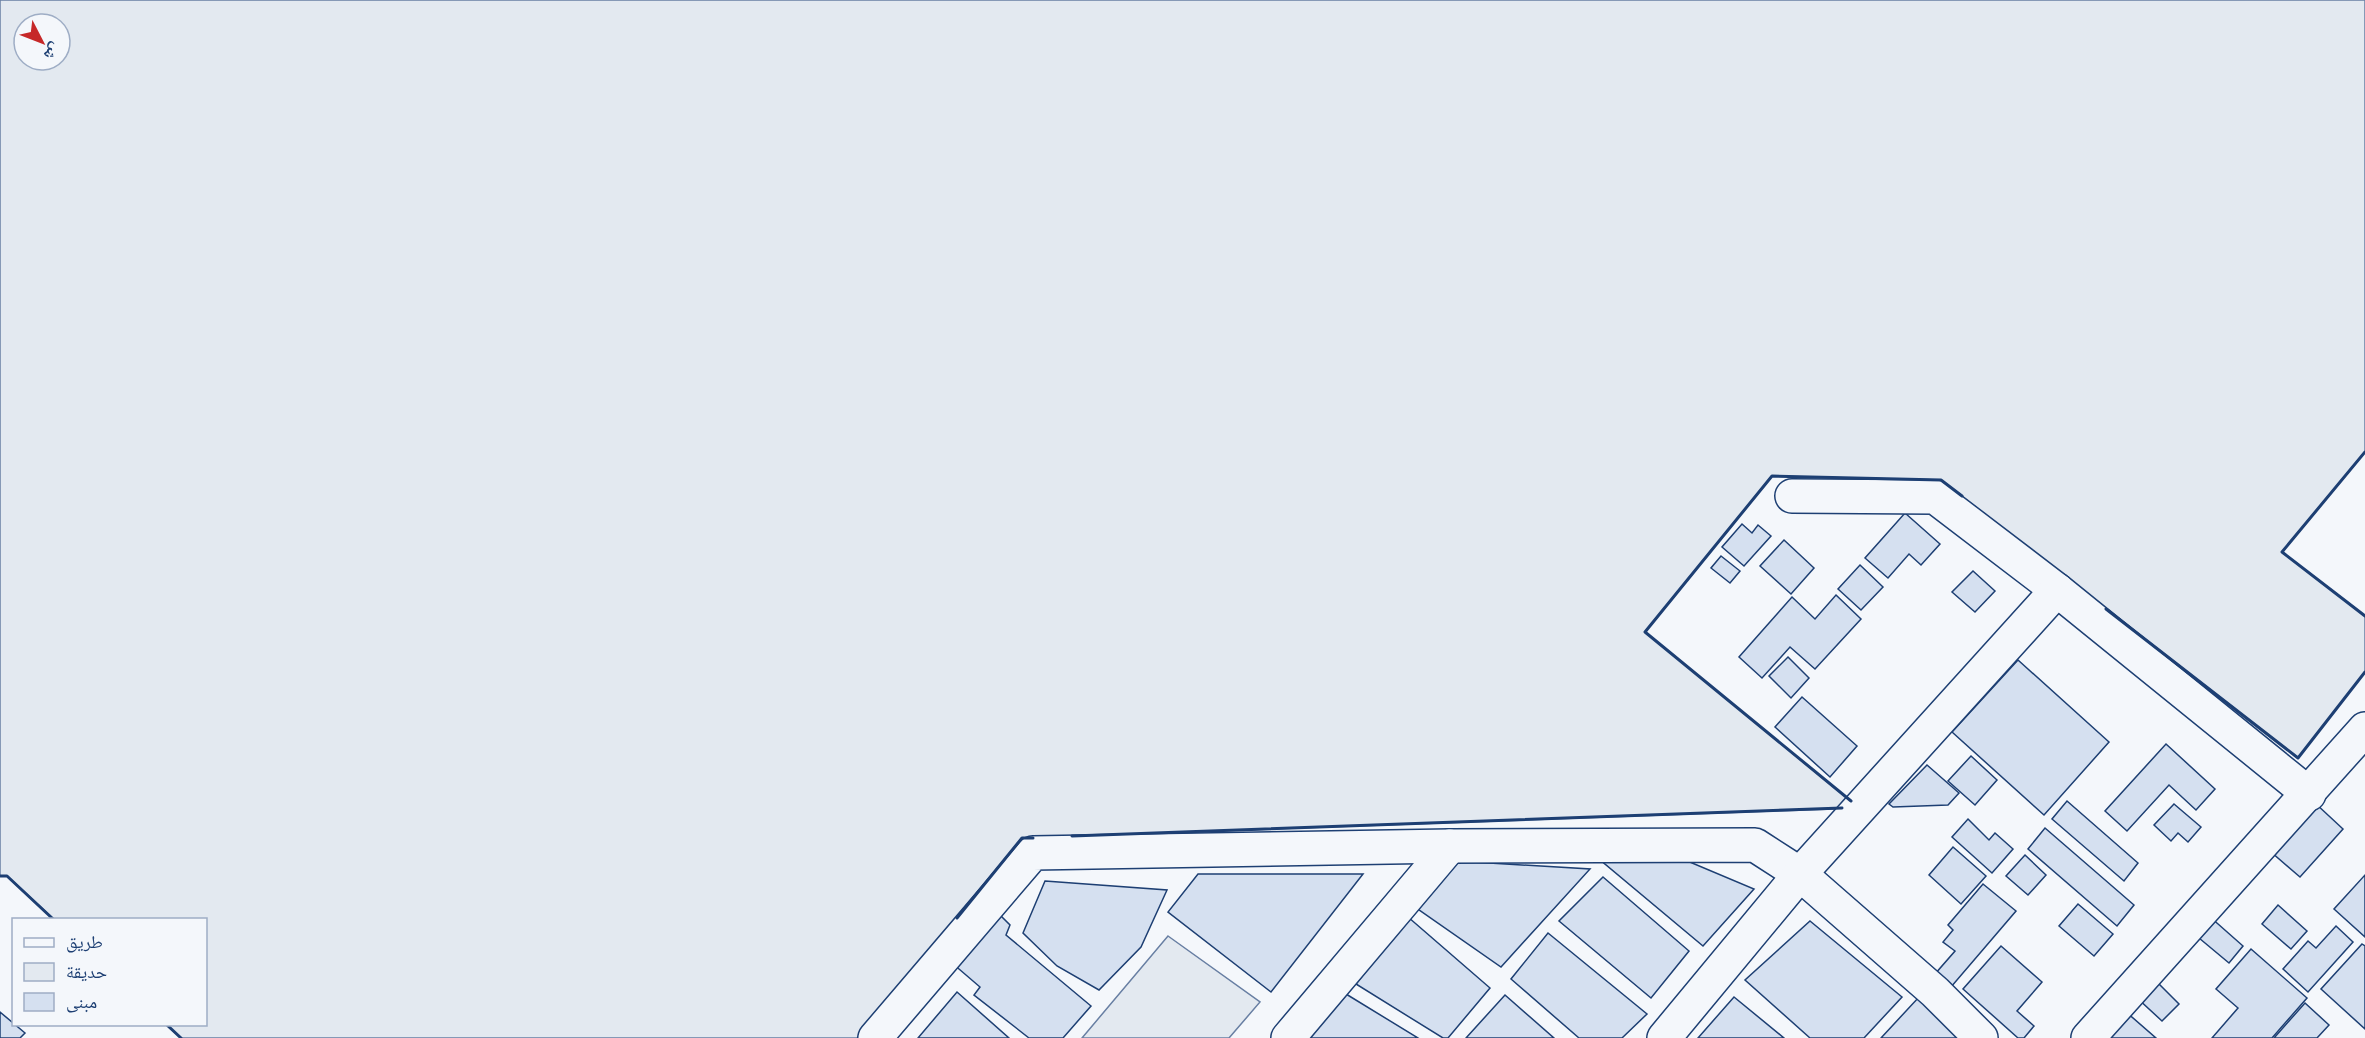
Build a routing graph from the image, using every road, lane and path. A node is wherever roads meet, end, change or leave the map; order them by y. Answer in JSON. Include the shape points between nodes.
{"nodes":[{"id":1,"x":1792,"y":496,"type":"dead end"},
{"id":2,"x":2056,"y":590,"type":"junction"},
{"id":3,"x":2365,"y":729,"type":"edge"},
{"id":4,"x":2309,"y":794,"type":"junction"},
{"id":5,"x":1450,"y":846,"type":"junction"},
{"id":6,"x":1800,"y":874,"type":"junction"},
{"id":7,"x":875,"y":1038,"type":"edge"},
{"id":8,"x":1288,"y":1038,"type":"edge"},
{"id":9,"x":1664,"y":1038,"type":"edge"},
{"id":10,"x":1981,"y":1038,"type":"edge"},
{"id":11,"x":2088,"y":1038,"type":"edge"}],
"edges":[{"from":1,"to":2,"type":"street","via":[[1935,497]]},
{"from":2,"to":4,"type":"street"},
{"from":2,"to":6,"type":"street"},
{"from":3,"to":4,"type":"street"},
{"from":4,"to":11,"type":"street"},
{"from":5,"to":6,"type":"street","via":[[1755,845]]},
{"from":5,"to":7,"type":"street","via":[[1033,853]]},
{"from":5,"to":8,"type":"street"},
{"from":6,"to":9,"type":"street"},
{"from":6,"to":10,"type":"street","via":[[1935,992]]}]}
